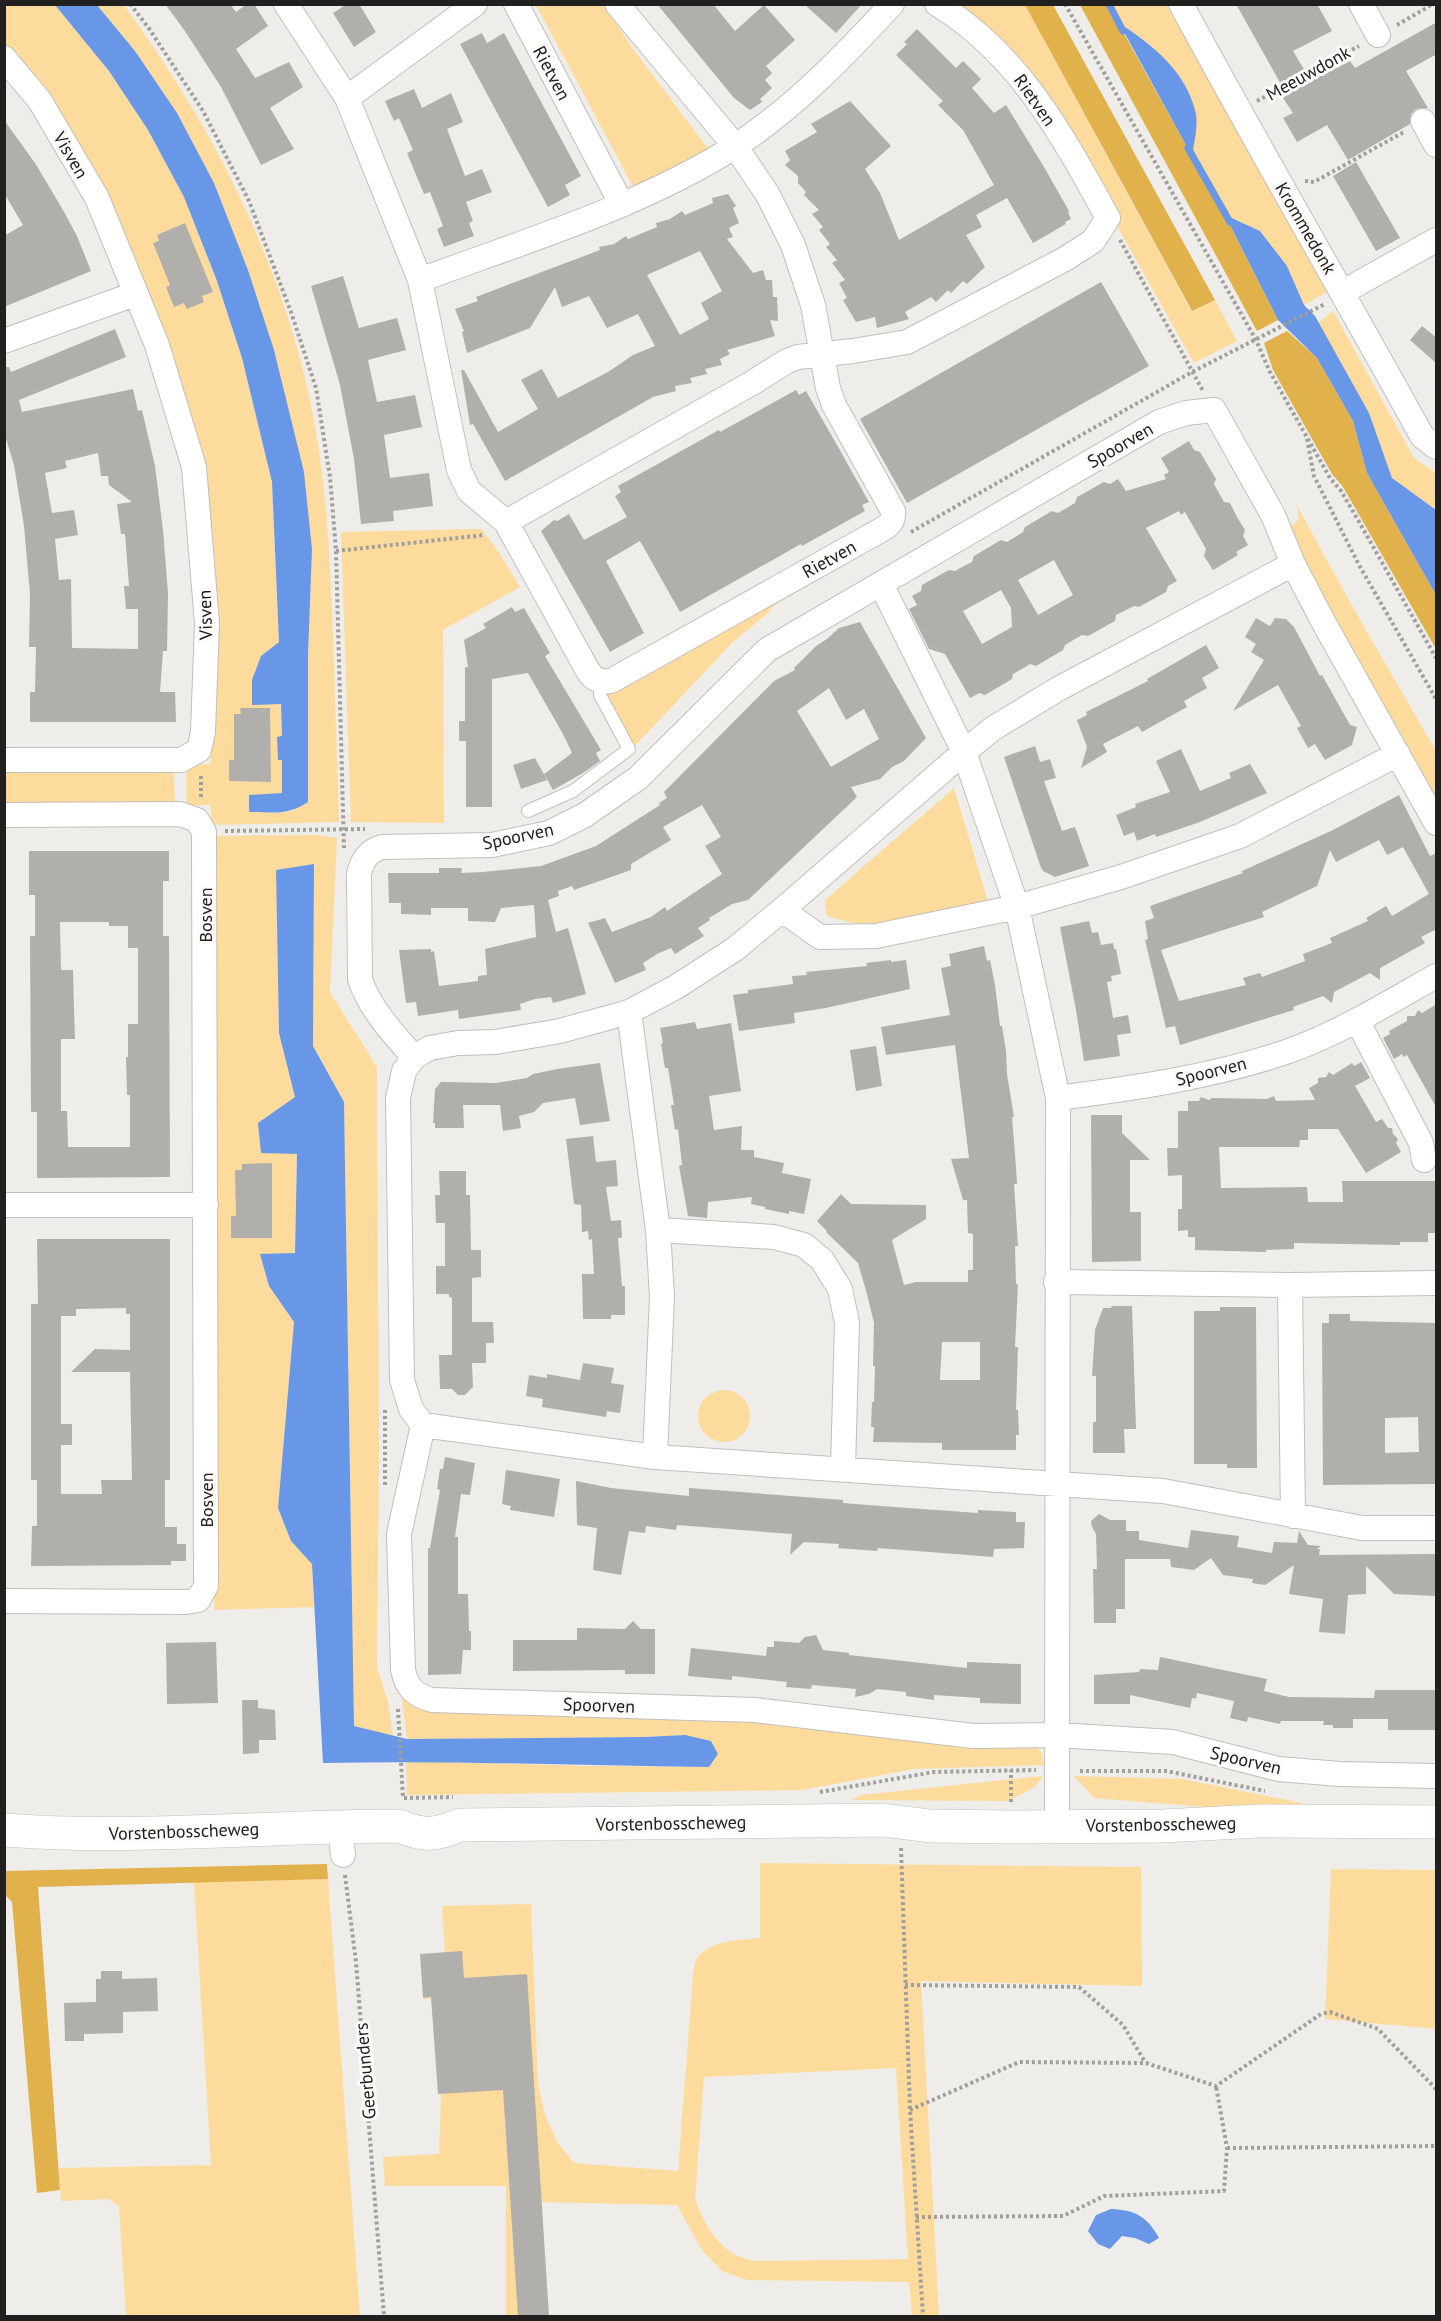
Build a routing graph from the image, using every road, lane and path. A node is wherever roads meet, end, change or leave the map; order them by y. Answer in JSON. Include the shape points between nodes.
{"nodes":[{"id":1,"x":130,"y":4,"type":"edge"},
{"id":2,"x":286,"y":4,"type":"edge"},
{"id":3,"x":475,"y":4,"type":"edge"},
{"id":4,"x":516,"y":4,"type":"edge"},
{"id":5,"x":617,"y":4,"type":"edge"},
{"id":6,"x":892,"y":4,"type":"edge"},
{"id":7,"x":937,"y":4,"type":"edge"},
{"id":8,"x":1065,"y":4,"type":"edge"},
{"id":9,"x":1181,"y":4,"type":"edge"},
{"id":10,"x":1361,"y":4,"type":"edge"},
{"id":11,"x":1433,"y":4,"type":"edge"},
{"id":12,"x":1378,"y":35,"type":"junction"},
{"id":13,"x":4,"y":58,"type":"edge"},
{"id":14,"x":347,"y":98,"type":"junction"},
{"id":15,"x":1239,"y":111,"type":"junction"},
{"id":16,"x":1423,"y":121,"type":"joint"},
{"id":17,"x":1437,"y":145,"type":"edge"},
{"id":18,"x":735,"y":146,"type":"junction"},
{"id":19,"x":1276,"y":176,"type":"junction"},
{"id":20,"x":622,"y":205,"type":"junction"},
{"id":21,"x":1108,"y":218,"type":"junction"},
{"id":22,"x":1437,"y":240,"type":"edge"},
{"id":23,"x":420,"y":280,"type":"junction"},
{"id":24,"x":1343,"y":292,"type":"junction"},
{"id":25,"x":135,"y":294,"type":"junction"},
{"id":26,"x":1320,"y":307,"type":"dead end"},
{"id":27,"x":1256,"y":340,"type":"junction"},
{"id":28,"x":4,"y":341,"type":"edge"},
{"id":29,"x":822,"y":353,"type":"junction"},
{"id":30,"x":1306,"y":432,"type":"junction"},
{"id":31,"x":1437,"y":447,"type":"edge"},
{"id":32,"x":506,"y":522,"type":"junction"},
{"id":33,"x":336,"y":551,"type":"junction"},
{"id":34,"x":1293,"y":564,"type":"junction"},
{"id":35,"x":881,"y":584,"type":"junction"},
{"id":36,"x":1437,"y":658,"type":"edge"},
{"id":37,"x":601,"y":681,"type":"junction"},
{"id":38,"x":1437,"y":699,"type":"edge"},
{"id":39,"x":199,"y":750,"type":"junction"},
{"id":40,"x":964,"y":752,"type":"junction"},
{"id":41,"x":1398,"y":754,"type":"junction"},
{"id":42,"x":4,"y":760,"type":"edge"},
{"id":43,"x":528,"y":811,"type":"dead end"},
{"id":44,"x":4,"y":815,"type":"edge"},
{"id":45,"x":1437,"y":823,"type":"edge"},
{"id":46,"x":200,"y":826,"type":"junction"},
{"id":47,"x":1017,"y":907,"type":"junction"},
{"id":48,"x":782,"y":910,"type":"junction"},
{"id":49,"x":1437,"y":976,"type":"edge"},
{"id":50,"x":629,"y":1012,"type":"junction"},
{"id":51,"x":1357,"y":1020,"type":"junction"},
{"id":52,"x":414,"y":1058,"type":"junction"},
{"id":53,"x":1058,"y":1098,"type":"junction"},
{"id":54,"x":1424,"y":1160,"type":"dead end"},
{"id":55,"x":4,"y":1204,"type":"edge"},
{"id":56,"x":206,"y":1204,"type":"junction"},
{"id":57,"x":658,"y":1230,"type":"junction"},
{"id":58,"x":1056,"y":1282,"type":"junction"},
{"id":59,"x":1437,"y":1283,"type":"edge"},
{"id":60,"x":1290,"y":1285,"type":"junction"},
{"id":61,"x":423,"y":1425,"type":"junction"},
{"id":62,"x":655,"y":1457,"type":"junction"},
{"id":63,"x":843,"y":1468,"type":"junction"},
{"id":64,"x":1057,"y":1483,"type":"junction"},
{"id":65,"x":1293,"y":1516,"type":"junction"},
{"id":66,"x":1437,"y":1528,"type":"edge"},
{"id":67,"x":4,"y":1601,"type":"edge"},
{"id":68,"x":400,"y":1726,"type":"dead end"},
{"id":69,"x":1057,"y":1736,"type":"junction"},
{"id":70,"x":1437,"y":1776,"type":"edge"},
{"id":71,"x":401,"y":1812,"type":"junction"},
{"id":72,"x":1057,"y":1816,"type":"junction"},
{"id":73,"x":1437,"y":1822,"type":"edge"},
{"id":74,"x":4,"y":1830,"type":"edge"},
{"id":75,"x":341,"y":1840,"type":"junction"},
{"id":76,"x":901,"y":1848,"type":"dead end"},
{"id":77,"x":905,"y":1984,"type":"junction"},
{"id":78,"x":1146,"y":2063,"type":"junction"},
{"id":79,"x":1216,"y":2086,"type":"junction"},
{"id":80,"x":1437,"y":2089,"type":"edge"},
{"id":81,"x":910,"y":2110,"type":"junction"},
{"id":82,"x":1437,"y":2146,"type":"edge"},
{"id":83,"x":1227,"y":2148,"type":"junction"},
{"id":84,"x":916,"y":2217,"type":"junction"},
{"id":85,"x":384,"y":2316,"type":"edge"},
{"id":86,"x":923,"y":2316,"type":"edge"}],
"edges":[{"from":1,"to":33,"type":"path","via":[[203,111],[249,201],[291,312],[316,388],[330,477]]},
{"from":2,"to":14,"type":"street"},
{"from":3,"to":14,"type":"street"},
{"from":4,"to":20,"type":"street","name":"Rietven"},
{"from":5,"to":18,"type":"street","name":"Rietven"},
{"from":6,"to":18,"type":"street","via":[[843,58]]},
{"from":7,"to":21,"type":"street","name":"Rietven","via":[[988,42],[1016,72],[1038,101]]},
{"from":8,"to":27,"type":"path"},
{"from":9,"to":15,"type":"street","name":"Krommedonk"},
{"from":10,"to":12,"type":"street"},
{"from":11,"to":12,"type":"path","name":"Meeuwdonk"},
{"from":12,"to":15,"type":"path","name":"Meeuwdonk"},
{"from":13,"to":25,"type":"street","name":"Visven","via":[[40,101],[97,198]]},
{"from":14,"to":23,"type":"street"},
{"from":15,"to":19,"type":"street","name":"Krommedonk"},
{"from":16,"to":17,"type":"street"},
{"from":16,"to":19,"type":"path","via":[[1314,182]]},
{"from":18,"to":20,"type":"street"},
{"from":18,"to":29,"type":"street","name":"Rietven","via":[[768,195],[793,245],[813,305]]},
{"from":19,"to":24,"type":"street","name":"Krommedonk"},
{"from":20,"to":23,"type":"street"},
{"from":21,"to":27,"type":"path","via":[[1192,372]]},
{"from":21,"to":29,"type":"street","via":[[1093,241],[1065,259],[907,342]]},
{"from":22,"to":24,"type":"street"},
{"from":23,"to":32,"type":"street","via":[[459,470],[469,491]]},
{"from":24,"to":31,"type":"street","name":"Krommedonk","via":[[1422,436]]},
{"from":25,"to":28,"type":"street"},
{"from":25,"to":39,"type":"street","name":"Visven","via":[[157,345],[194,467],[207,623]]},
{"from":26,"to":27,"type":"path"},
{"from":27,"to":30,"type":"path"},
{"from":29,"to":32,"type":"street","via":[[787,361]]},
{"from":29,"to":37,"type":"street","name":"Rietven","via":[[834,405],[894,519],[889,526],[611,681]]},
{"from":30,"to":36,"type":"path"},
{"from":30,"to":38,"type":"path","via":[[1314,476],[1359,565]]},
{"from":32,"to":33,"type":"path","via":[[493,534]]},
{"from":32,"to":37,"type":"street","via":[[588,671]]},
{"from":33,"to":46,"type":"path","via":[[344,829]]},
{"from":34,"to":35,"type":"street","name":"Spoorven","via":[[1273,515],[1214,410],[1186,413],[1159,422]]},
{"from":34,"to":40,"type":"street","via":[[1058,689]]},
{"from":34,"to":41,"type":"street","name":"Spoorven"},
{"from":35,"to":40,"type":"street"},
{"from":35,"to":52,"type":"street","name":"Spoorven","via":[[767,650],[638,778],[585,815],[549,833],[492,845],[382,847],[367,855],[359,874],[360,979],[384,1021]]},
{"from":37,"to":43,"type":"lane","via":[[600,695],[629,749],[573,791]]},
{"from":39,"to":42,"type":"street","via":[[181,760]]},
{"from":39,"to":46,"type":"path"},
{"from":40,"to":47,"type":"street"},
{"from":40,"to":48,"type":"street"},
{"from":41,"to":45,"type":"street","name":"Spoorven"},
{"from":41,"to":47,"type":"street","via":[[1240,836]]},
{"from":44,"to":46,"type":"street","via":[[180,814]]},
{"from":46,"to":56,"type":"street","name":"Bosven"},
{"from":47,"to":48,"type":"street","via":[[876,936],[820,937]]},
{"from":47,"to":53,"type":"street"},
{"from":48,"to":50,"type":"street","via":[[735,949]]},
{"from":49,"to":51,"type":"street","name":"Spoorven"},
{"from":50,"to":52,"type":"street","via":[[560,1031],[430,1048]]},
{"from":50,"to":57,"type":"street"},
{"from":51,"to":53,"type":"street","name":"Spoorven","via":[[1287,1052],[1212,1073]]},
{"from":51,"to":54,"type":"street","via":[[1421,1143]]},
{"from":52,"to":61,"type":"street","via":[[404,1071],[398,1098],[402,1380],[411,1410]]},
{"from":53,"to":58,"type":"street"},
{"from":55,"to":56,"type":"street"},
{"from":56,"to":67,"type":"street","name":"Bosven","via":[[206,1586],[198,1600],[186,1602]]},
{"from":57,"to":62,"type":"street","via":[[662,1297]]},
{"from":57,"to":63,"type":"street","via":[[774,1237],[804,1245],[822,1260],[840,1289],[847,1323]]},
{"from":58,"to":60,"type":"street"},
{"from":58,"to":64,"type":"street"},
{"from":59,"to":60,"type":"street"},
{"from":60,"to":65,"type":"street"},
{"from":61,"to":62,"type":"street"},
{"from":61,"to":69,"type":"street","name":"Spoorven","via":[[399,1534],[403,1669],[410,1689],[420,1697],[754,1710],[973,1736]]},
{"from":62,"to":63,"type":"street"},
{"from":63,"to":64,"type":"street"},
{"from":64,"to":65,"type":"street","via":[[1163,1491]]},
{"from":64,"to":69,"type":"street"},
{"from":65,"to":66,"type":"street","via":[[1362,1528]]},
{"from":68,"to":71,"type":"path"},
{"from":69,"to":70,"type":"street","name":"Spoorven","via":[[1173,1742],[1278,1769]]},
{"from":69,"to":72,"type":"street"},
{"from":71,"to":72,"type":"street","name":"Vorstenbosscheweg","via":[[415,1832],[429,1835],[459,1826],[883,1820],[935,1810],[1011,1805]]},
{"from":71,"to":75,"type":"street","name":"Vorstenbosscheweg"},
{"from":72,"to":73,"type":"street","name":"Vorstenbosscheweg","via":[[1166,1809],[1259,1821]]},
{"from":74,"to":75,"type":"street","name":"Vorstenbosscheweg"},
{"from":75,"to":85,"type":"path","name":"Geerbunders","via":[[356,1962]]},
{"from":76,"to":77,"type":"path"},
{"from":77,"to":78,"type":"path","via":[[1079,1988],[1124,2025]]},
{"from":77,"to":81,"type":"path"},
{"from":78,"to":79,"type":"path"},
{"from":78,"to":81,"type":"path","via":[[1019,2062]]},
{"from":79,"to":80,"type":"path","via":[[1321,2014],[1330,2012],[1378,2029]]},
{"from":79,"to":83,"type":"path"},
{"from":81,"to":84,"type":"path"},
{"from":82,"to":83,"type":"path"},
{"from":83,"to":84,"type":"path","via":[[1224,2191],[1104,2196],[1063,2216]]},
{"from":84,"to":86,"type":"path"}]}
